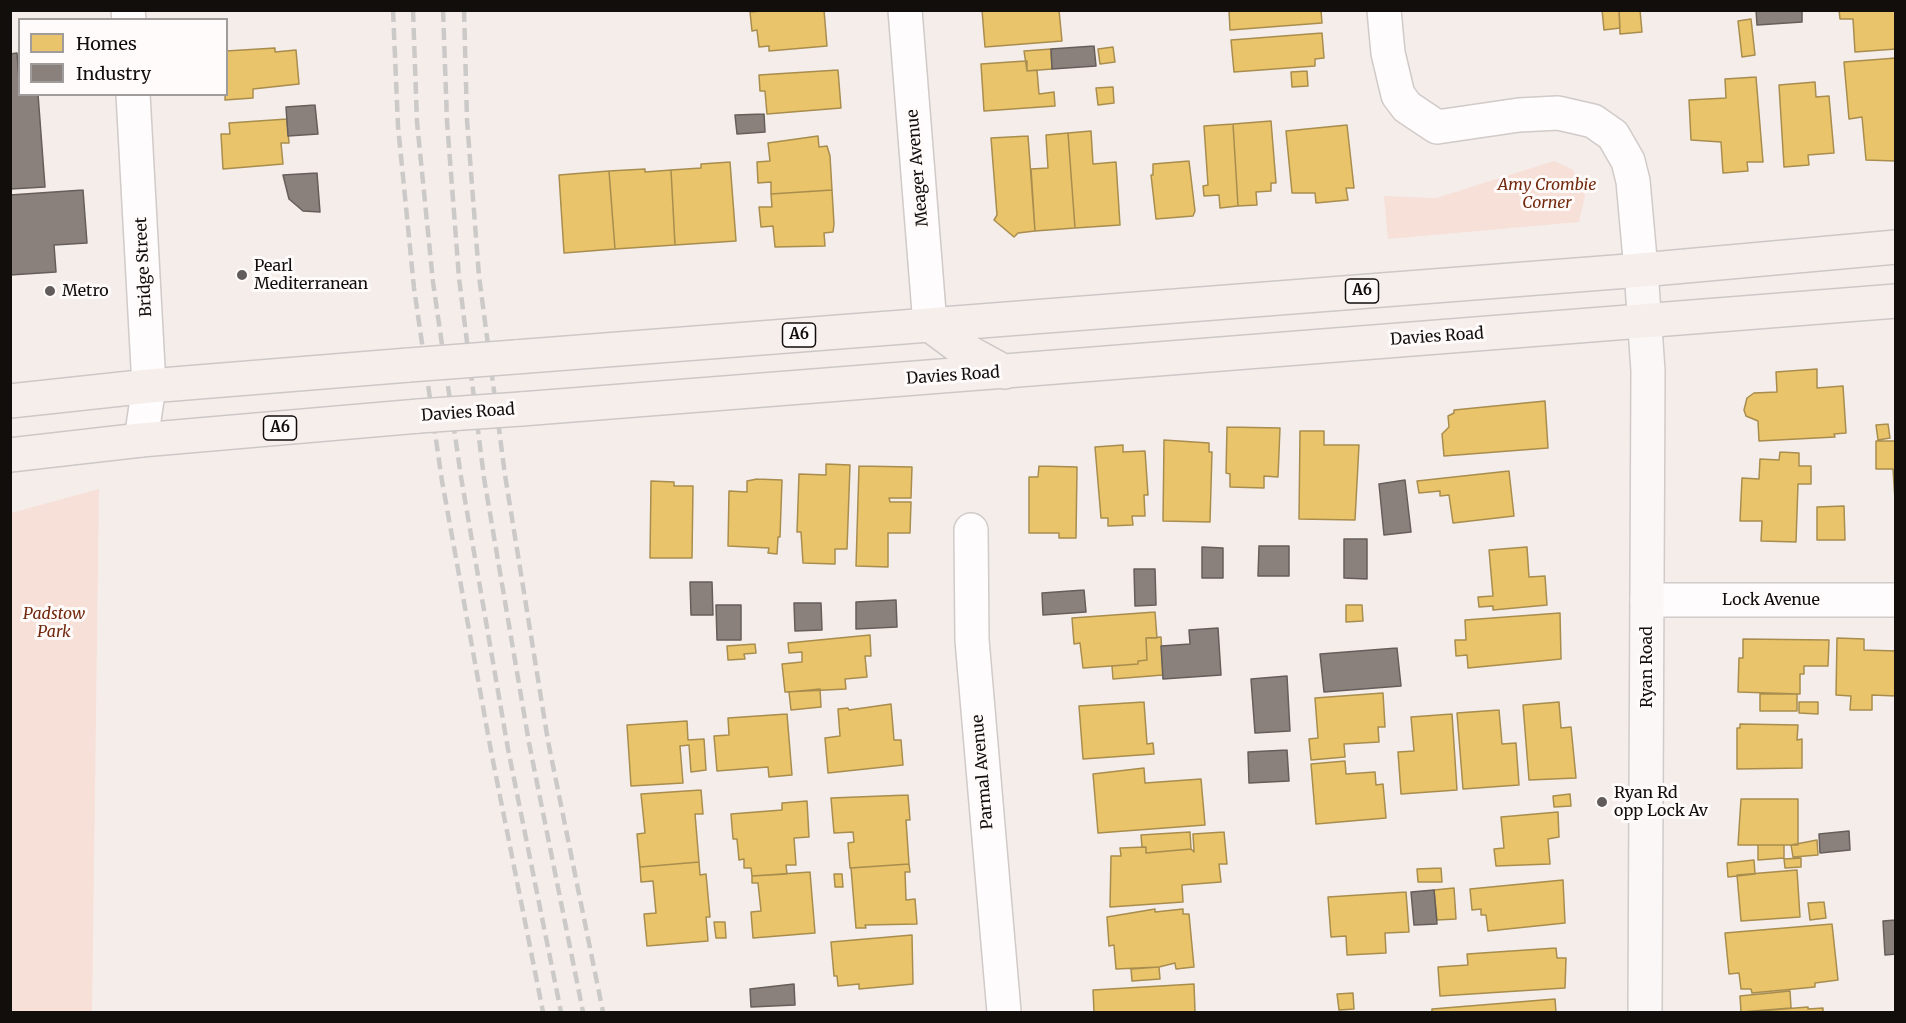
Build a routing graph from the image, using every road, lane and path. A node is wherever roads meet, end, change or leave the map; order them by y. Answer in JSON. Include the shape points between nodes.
{"nodes":[{"id":1,"x":905,"y":10,"type":"edge"},
{"id":2,"x":1384,"y":10,"type":"edge"},
{"id":3,"x":133,"y":96,"type":"edge"},
{"id":4,"x":1896,"y":248,"type":"edge"},
{"id":5,"x":1641,"y":270,"type":"junction"},
{"id":6,"x":1896,"y":301,"type":"edge"},
{"id":7,"x":1644,"y":321,"type":"junction"},
{"id":8,"x":930,"y":325,"type":"junction"},
{"id":9,"x":1005,"y":372,"type":"junction"},
{"id":10,"x":149,"y":386,"type":"junction"},
{"id":11,"x":10,"y":401,"type":"edge"},
{"id":12,"x":141,"y":440,"type":"junction"},
{"id":13,"x":10,"y":455,"type":"edge"},
{"id":14,"x":971,"y":530,"type":"dead end"},
{"id":15,"x":1647,"y":600,"type":"junction"},
{"id":16,"x":1896,"y":600,"type":"edge"},
{"id":17,"x":1004,"y":1012,"type":"edge"},
{"id":18,"x":1645,"y":1012,"type":"edge"}],
"edges":[{"from":1,"to":8,"type":"street","name":"Meager Avenue"},
{"from":2,"to":5,"type":"street","via":[[1388,53],[1398,95],[1407,107],[1437,128],[1558,113],[1593,121],[1613,135],[1628,161],[1633,181]]},
{"from":3,"to":10,"type":"street","name":"Bridge Street"},
{"from":4,"to":5,"type":"highway","number":"A6"},
{"from":5,"to":7,"type":"main road","name":"Ryan Road"},
{"from":5,"to":8,"type":"highway","number":"A6"},
{"from":6,"to":7,"type":"highway","name":"Davies Road","number":"A6"},
{"from":7,"to":9,"type":"highway","name":"Davies Road","number":"A6"},
{"from":7,"to":15,"type":"main road","name":"Ryan Road","via":[[1648,371]]},
{"from":8,"to":9,"type":"highway","via":[[961,348]]},
{"from":8,"to":10,"type":"highway","number":"A6","bridge":true},
{"from":9,"to":12,"type":"highway","name":"Davies Road","number":"A6","bridge":true},
{"from":10,"to":11,"type":"highway","number":"A6"},
{"from":10,"to":12,"type":"street","name":"Bridge Street"},
{"from":12,"to":13,"type":"highway","name":"Davies Road","number":"A6"},
{"from":14,"to":17,"type":"street","name":"Parmal Avenue","via":[[972,640]]},
{"from":15,"to":16,"type":"street","name":"Lock Avenue"},
{"from":15,"to":18,"type":"main road","name":"Ryan Road"}]}
